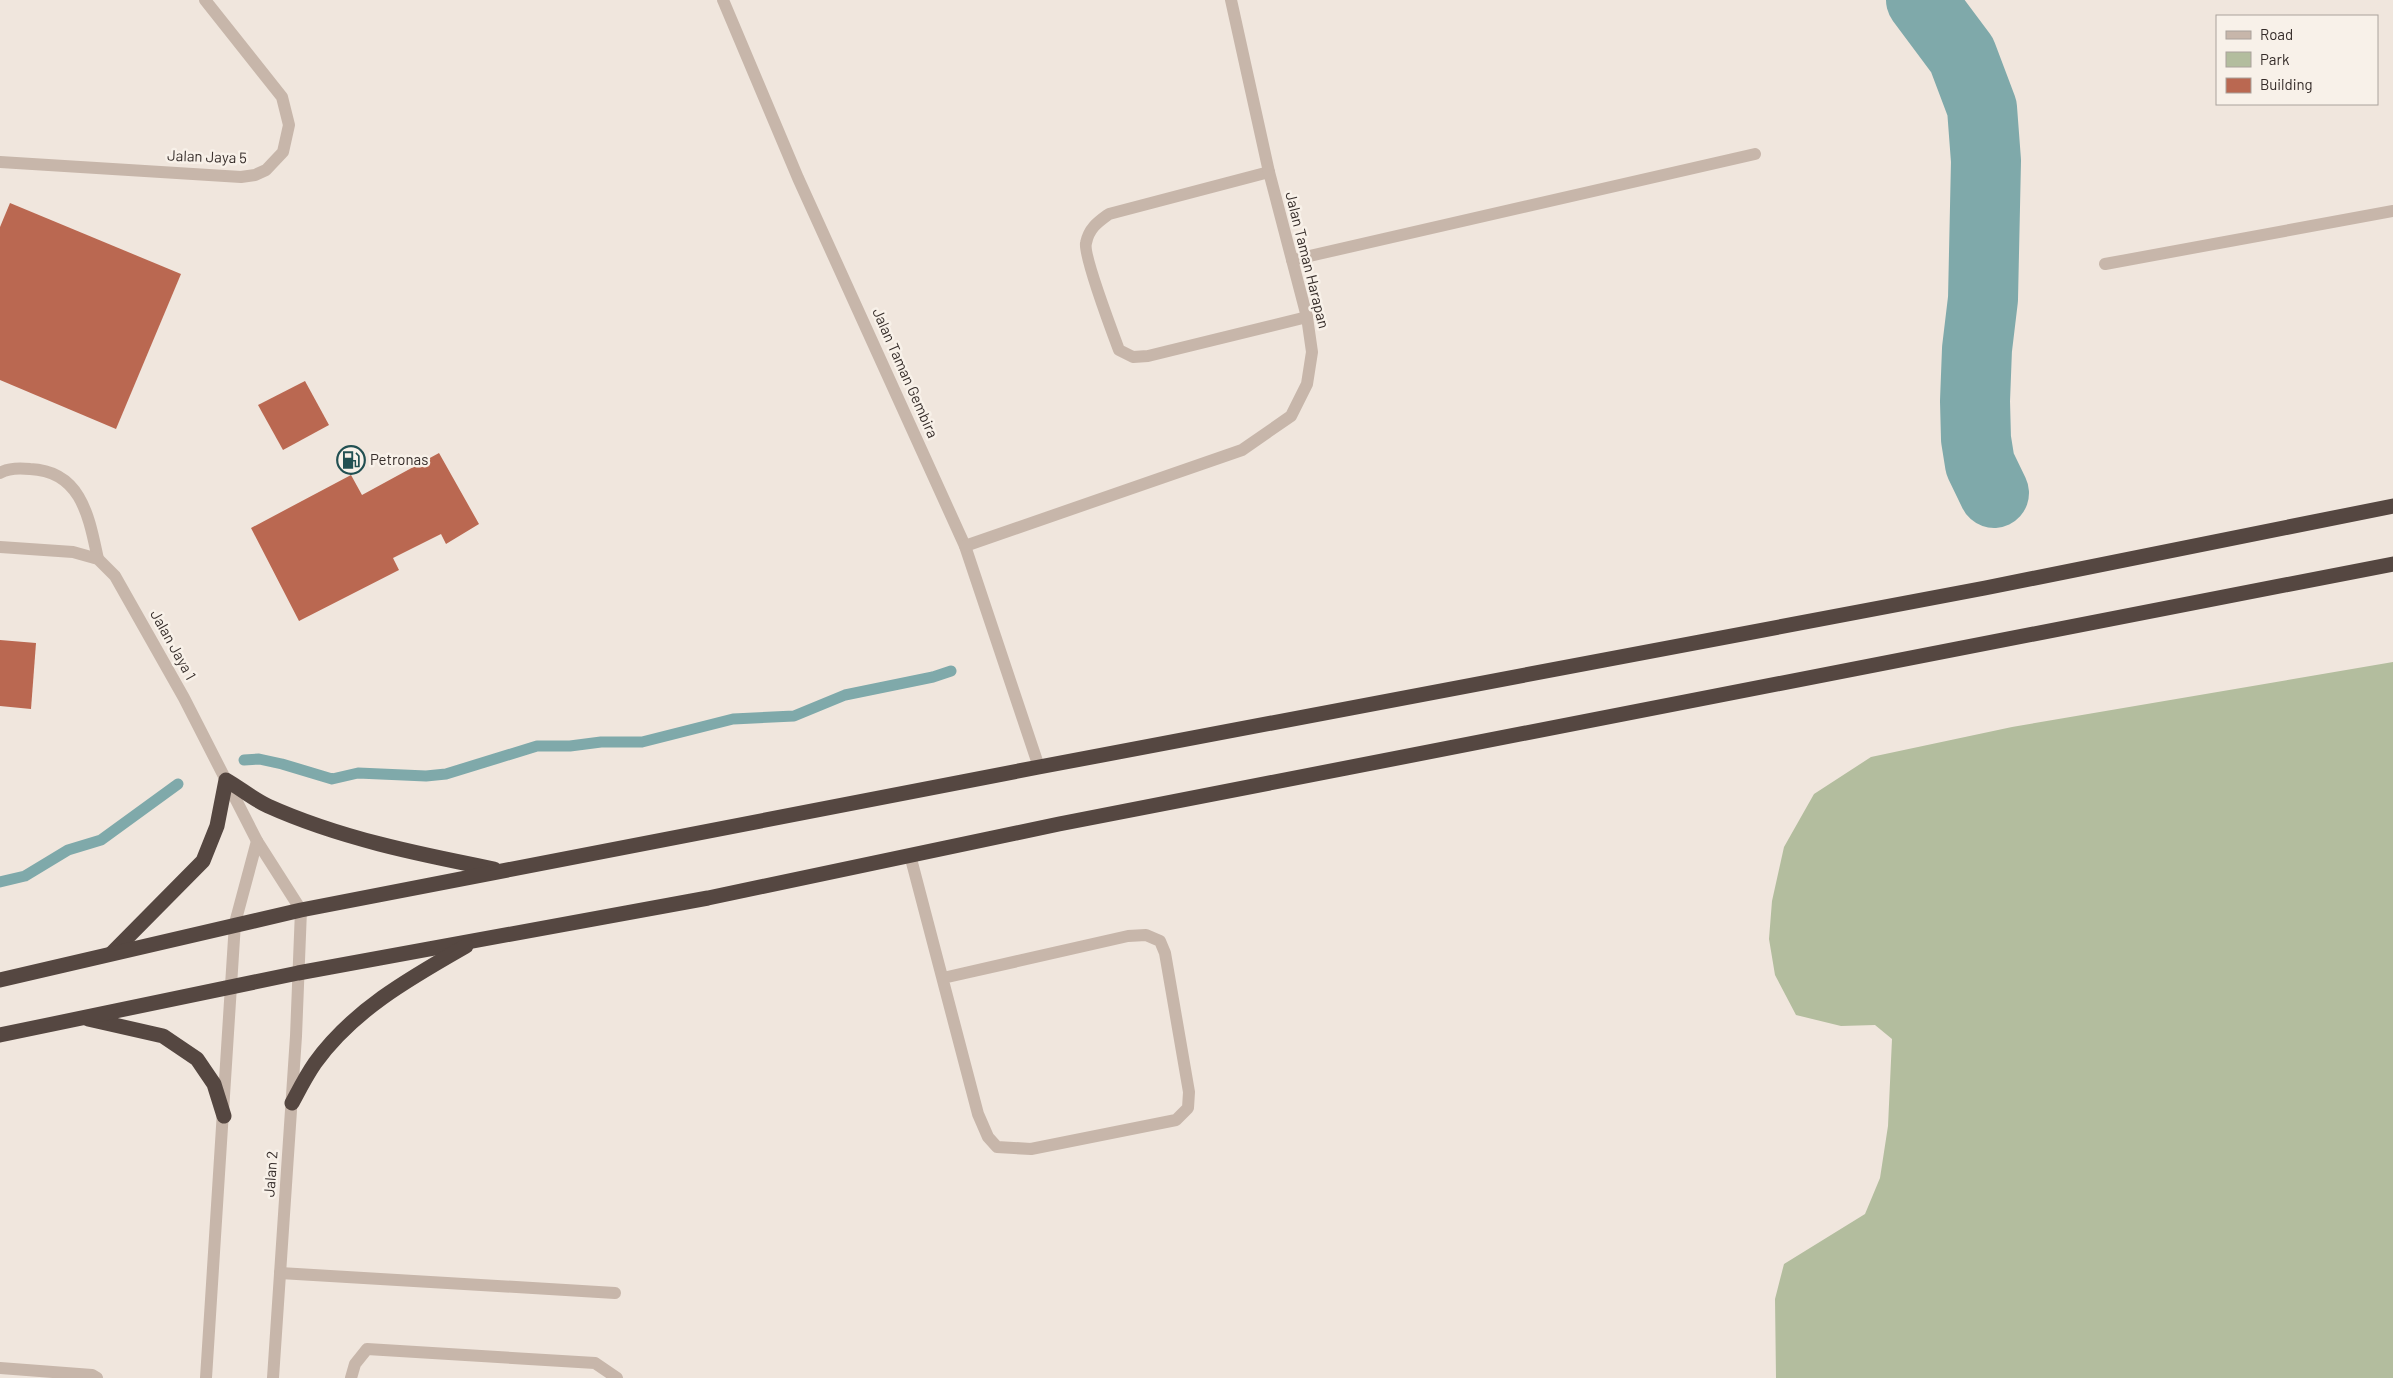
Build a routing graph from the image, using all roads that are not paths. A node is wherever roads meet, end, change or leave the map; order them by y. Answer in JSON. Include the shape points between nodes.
{"nodes":[{"id":1,"x":205,"y":0,"type":"edge"},
{"id":2,"x":723,"y":0,"type":"edge"},
{"id":3,"x":1231,"y":0,"type":"edge"},
{"id":4,"x":1755,"y":154,"type":"dead end"},
{"id":5,"x":0,"y":162,"type":"edge"},
{"id":6,"x":1269,"y":172,"type":"junction"},
{"id":7,"x":2393,"y":211,"type":"edge"},
{"id":8,"x":1292,"y":260,"type":"junction"},
{"id":9,"x":2105,"y":264,"type":"dead end"},
{"id":10,"x":1307,"y":317,"type":"junction"},
{"id":11,"x":0,"y":473,"type":"edge"},
{"id":12,"x":2393,"y":506,"type":"edge"},
{"id":13,"x":965,"y":546,"type":"junction"},
{"id":14,"x":0,"y":547,"type":"edge"},
{"id":15,"x":98,"y":559,"type":"junction"},
{"id":16,"x":2393,"y":564,"type":"edge"},
{"id":17,"x":1039,"y":767,"type":"junction"},
{"id":18,"x":226,"y":780,"type":"junction"},
{"id":19,"x":257,"y":841,"type":"junction"},
{"id":20,"x":910,"y":855,"type":"junction"},
{"id":21,"x":503,"y":870,"type":"junction"},
{"id":22,"x":301,"y":910,"type":"junction"},
{"id":23,"x":236,"y":924,"type":"junction"},
{"id":24,"x":476,"y":940,"type":"junction"},
{"id":25,"x":112,"y":953,"type":"junction"},
{"id":26,"x":298,"y":972,"type":"junction"},
{"id":27,"x":943,"y":978,"type":"junction"},
{"id":28,"x":0,"y":980,"type":"edge"},
{"id":29,"x":232,"y":986,"type":"junction"},
{"id":30,"x":84,"y":1018,"type":"junction"},
{"id":31,"x":0,"y":1035,"type":"edge"},
{"id":32,"x":292,"y":1103,"type":"junction"},
{"id":33,"x":224,"y":1116,"type":"junction"},
{"id":34,"x":280,"y":1273,"type":"junction"},
{"id":35,"x":615,"y":1293,"type":"dead end"},
{"id":36,"x":0,"y":1368,"type":"edge"},
{"id":37,"x":97,"y":1378,"type":"edge"},
{"id":38,"x":206,"y":1378,"type":"edge"},
{"id":39,"x":273,"y":1378,"type":"edge"},
{"id":40,"x":351,"y":1378,"type":"edge"},
{"id":41,"x":617,"y":1378,"type":"edge"}],
"edges":[{"from":1,"to":5,"type":"street","name":"Jalan Jaya 5","via":[[282,97],[289,125],[283,152],[266,170],[241,177]]},
{"from":2,"to":13,"type":"street","name":"Jalan Taman Gembira","via":[[802,187]]},
{"from":3,"to":6,"type":"street","name":"Jalan Taman Harapan"},
{"from":4,"to":8,"type":"street"},
{"from":6,"to":8,"type":"street","name":"Jalan Taman Harapan"},
{"from":6,"to":10,"type":"street","via":[[1109,214],[1094,224],[1085,244],[1119,350],[1133,356],[1148,356]]},
{"from":7,"to":9,"type":"street"},
{"from":8,"to":10,"type":"street","name":"Jalan Taman Harapan"},
{"from":10,"to":13,"type":"street","name":"Jalan Taman Harapan","via":[[1312,352],[1307,384],[1290,416],[1242,450]]},
{"from":11,"to":15,"type":"street","via":[[21,468],[42,469],[77,490],[90,520]]},
{"from":12,"to":17,"type":"highway","via":[[1985,588]]},
{"from":13,"to":17,"type":"street","name":"Jalan Taman Gembira"},
{"from":14,"to":15,"type":"street","name":"Jalan Jaya 1","via":[[73,552]]},
{"from":15,"to":18,"type":"street","name":"Jalan Jaya 1","via":[[115,576],[125,593]]},
{"from":16,"to":20,"type":"highway"},
{"from":17,"to":21,"type":"highway"},
{"from":18,"to":19,"type":"street","name":"Jalan Jaya 1"},
{"from":18,"to":21,"type":"highway","via":[[266,805],[316,825],[407,851]]},
{"from":18,"to":25,"type":"highway","via":[[217,826],[204,861]]},
{"from":19,"to":22,"type":"street","name":"Jalan Jaya 1"},
{"from":19,"to":23,"type":"street"},
{"from":20,"to":24,"type":"highway","via":[[708,898]]},
{"from":20,"to":27,"type":"street"},
{"from":21,"to":22,"type":"highway"},
{"from":22,"to":23,"type":"highway"},
{"from":22,"to":26,"type":"street","name":"Jalan 2"},
{"from":23,"to":25,"type":"highway"},
{"from":23,"to":29,"type":"street"},
{"from":24,"to":26,"type":"highway"},
{"from":24,"to":32,"type":"highway","via":[[404,982],[369,1007],[314,1064]]},
{"from":25,"to":28,"type":"highway"},
{"from":26,"to":29,"type":"highway"},
{"from":26,"to":32,"type":"street","name":"Jalan 2"},
{"from":27,"to":27,"type":"street","via":[[1128,936],[1146,935],[1160,941],[1165,953],[1189,1092],[1188,1108],[1176,1120],[1167,1122],[1031,1149],[997,1147],[988,1137],[978,1114]]},
{"from":29,"to":30,"type":"highway"},
{"from":29,"to":33,"type":"street"},
{"from":30,"to":31,"type":"highway"},
{"from":30,"to":33,"type":"highway","via":[[163,1036],[197,1059],[214,1084]]},
{"from":32,"to":34,"type":"street","name":"Jalan 2"},
{"from":33,"to":38,"type":"street"},
{"from":34,"to":35,"type":"street"},
{"from":34,"to":39,"type":"street","name":"Jalan 2"},
{"from":36,"to":37,"type":"street"},
{"from":40,"to":41,"type":"street","via":[[355,1364],[367,1349],[595,1363]]}]}
